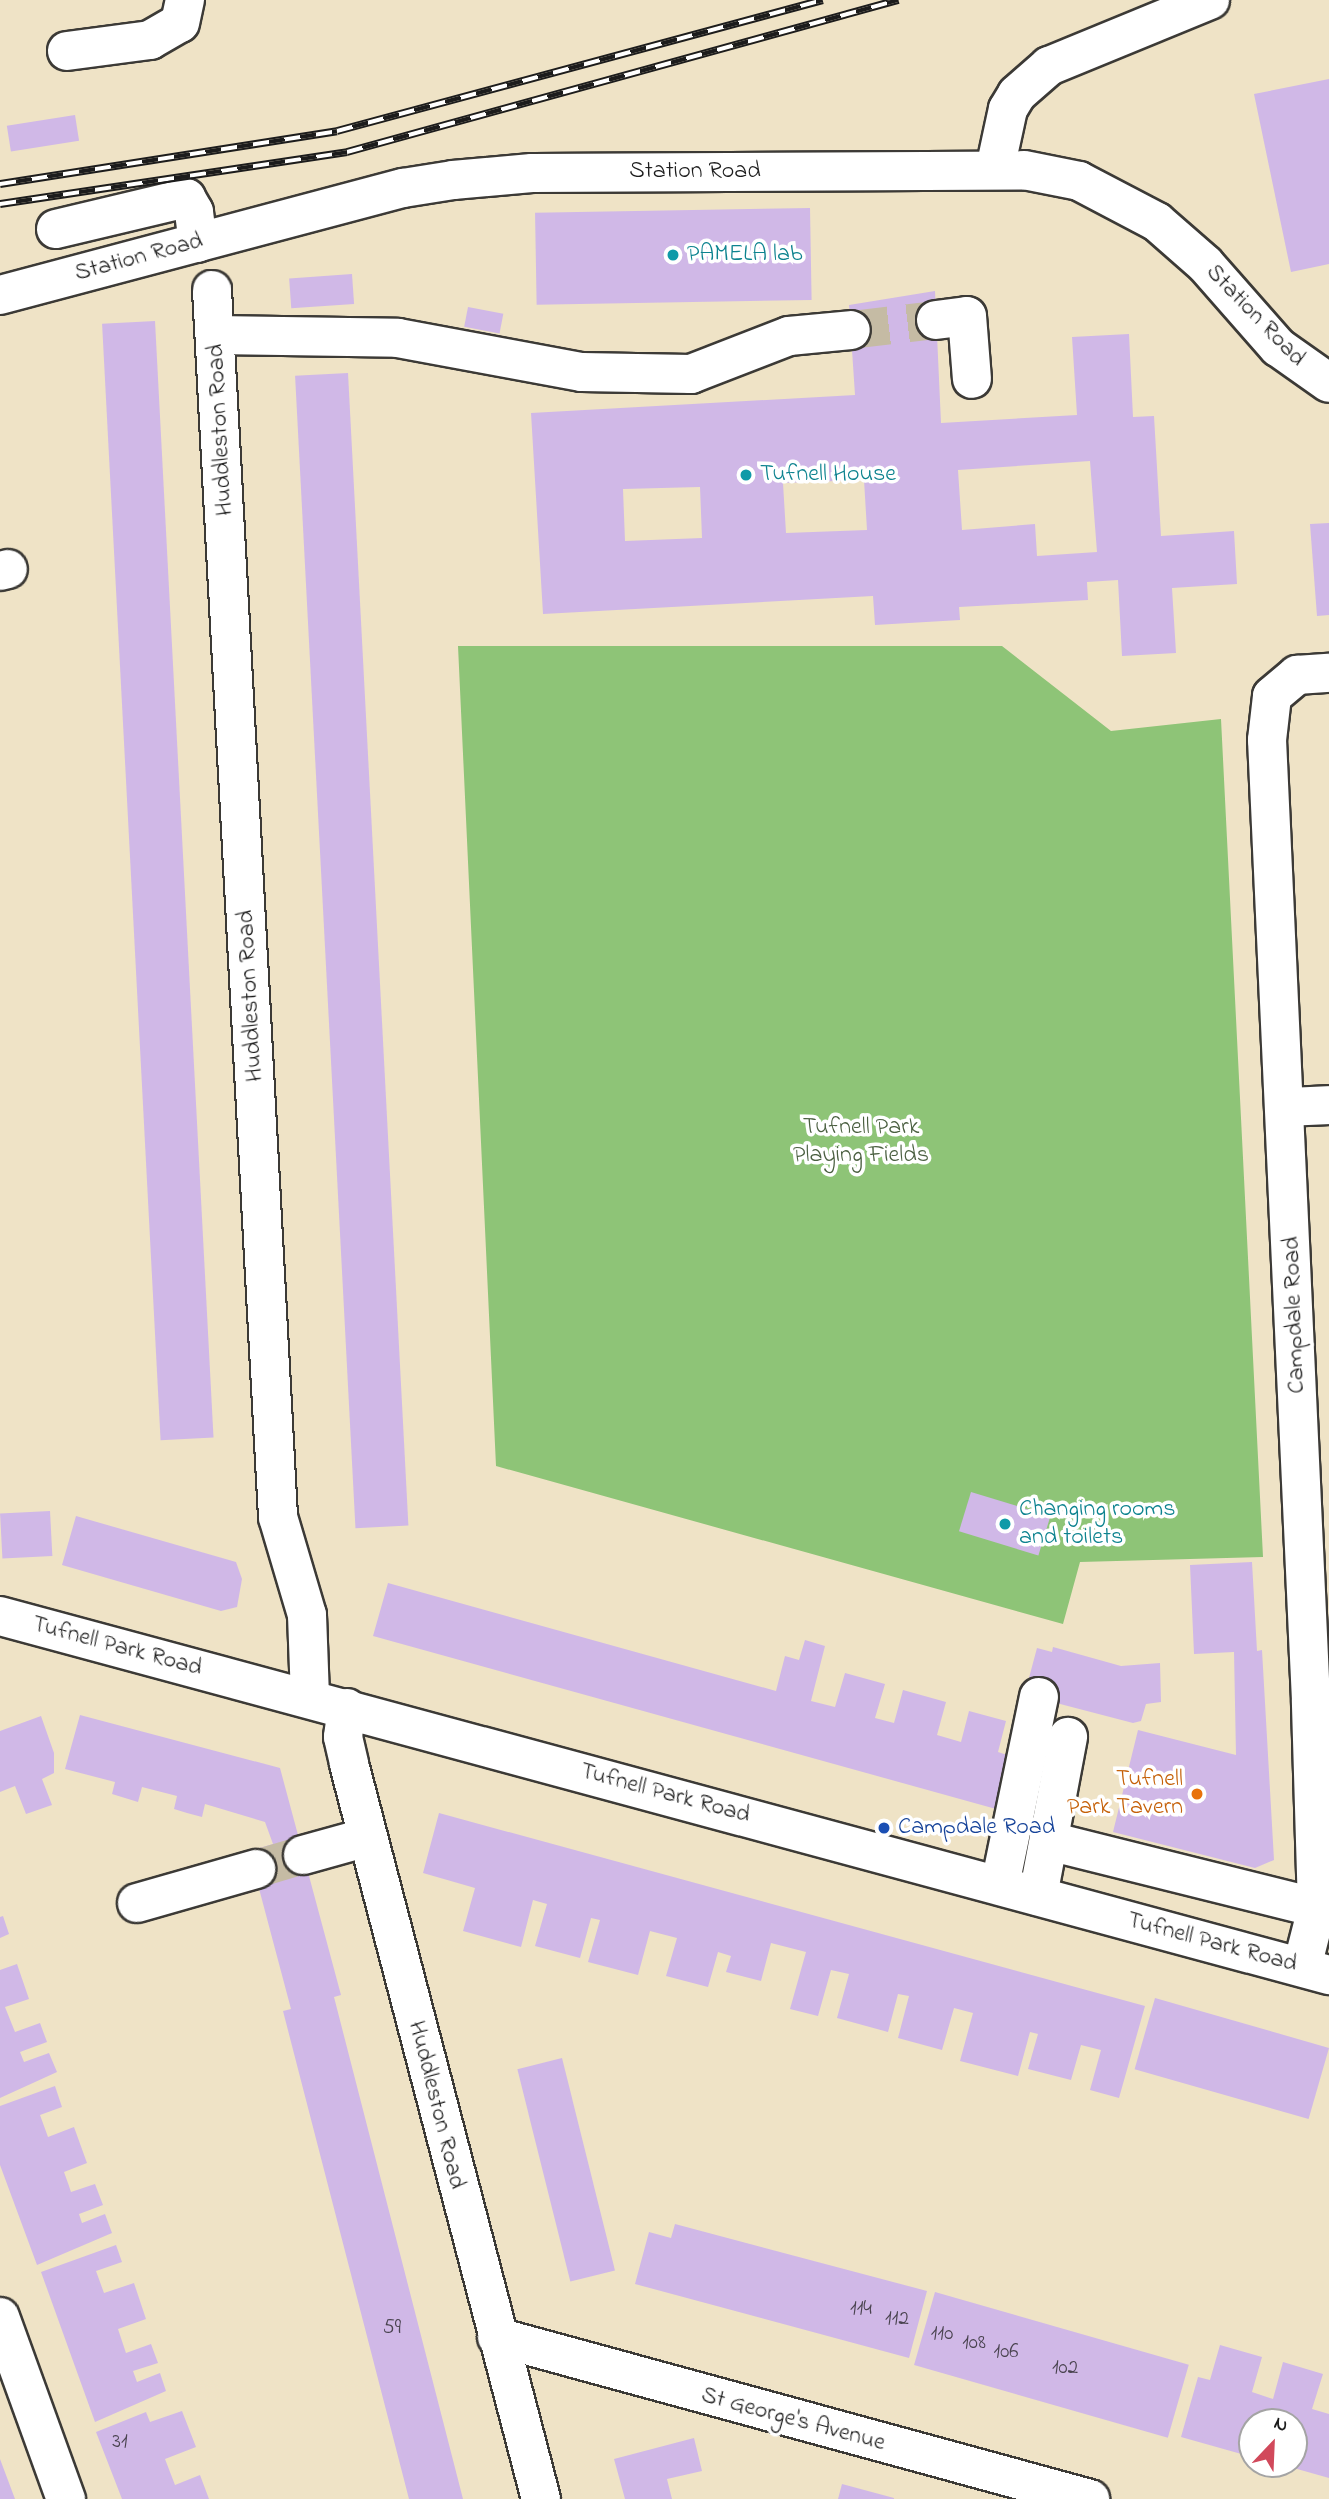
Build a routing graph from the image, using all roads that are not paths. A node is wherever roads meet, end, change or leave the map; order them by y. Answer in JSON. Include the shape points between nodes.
{"nodes":[{"id":1,"x":185,"y":0,"type":"edge"},
{"id":2,"x":1210,"y":0,"type":"edge"},
{"id":3,"x":68,"y":51,"type":"dead end"},
{"id":4,"x":995,"y":169,"type":"junction"},
{"id":5,"x":56,"y":229,"type":"dead end"},
{"id":6,"x":198,"y":243,"type":"junction"},
{"id":7,"x":212,"y":290,"type":"dead end"},
{"id":8,"x":0,"y":295,"type":"edge"},
{"id":9,"x":936,"y":320,"type":"tunnel mouth"},
{"id":10,"x":851,"y":330,"type":"tunnel mouth"},
{"id":11,"x":216,"y":335,"type":"junction"},
{"id":12,"x":972,"y":379,"type":"dead end"},
{"id":13,"x":1329,"y":383,"type":"edge"},
{"id":14,"x":1313,"y":674,"type":"edge"},
{"id":15,"x":1329,"y":1105,"type":"edge"},
{"id":16,"x":1287,"y":1107,"type":"junction"},
{"id":17,"x":1316,"y":1495,"type":"edge"},
{"id":18,"x":0,"y":1616,"type":"edge"},
{"id":19,"x":1039,"y":1697,"type":"dead end"},
{"id":20,"x":310,"y":1698,"type":"junction"},
{"id":21,"x":347,"y":1708,"type":"junction"},
{"id":22,"x":1069,"y":1737,"type":"dead end"},
{"id":23,"x":368,"y":1837,"type":"junction"},
{"id":24,"x":1049,"y":1841,"type":"junction"},
{"id":25,"x":303,"y":1855,"type":"tunnel mouth"},
{"id":26,"x":256,"y":1870,"type":"tunnel mouth"},
{"id":27,"x":1184,"y":1874,"type":"junction"},
{"id":28,"x":1000,"y":1885,"type":"junction"},
{"id":29,"x":1038,"y":1896,"type":"junction"},
{"id":30,"x":137,"y":1903,"type":"dead end"},
{"id":31,"x":1317,"y":1908,"type":"junction"},
{"id":32,"x":1172,"y":1932,"type":"junction"},
{"id":33,"x":1315,"y":1970,"type":"edge"},
{"id":34,"x":0,"y":2317,"type":"edge"},
{"id":35,"x":497,"y":2337,"type":"junction"},
{"id":36,"x":66,"y":2499,"type":"edge"},
{"id":37,"x":541,"y":2499,"type":"edge"},
{"id":38,"x":1090,"y":2499,"type":"edge"}],
"edges":[{"from":1,"to":3,"type":"street","via":[[180,23],[150,40]]},
{"from":2,"to":4,"type":"street","via":[[1049,66],[1017,94],[1008,109]]},
{"from":4,"to":6,"type":"street","name":"Station Road","via":[[499,175],[403,188]]},
{"from":4,"to":13,"type":"street","name":"Station Road","via":[[1079,181],[1157,222],[1206,264],[1278,347]]},
{"from":5,"to":6,"type":"street","via":[[186,198],[194,212]]},
{"from":6,"to":8,"type":"street","name":"Station Road"},
{"from":7,"to":11,"type":"street","name":"Huddleston Road"},
{"from":9,"to":12,"type":"street","via":[[967,316]]},
{"from":10,"to":11,"type":"street","via":[[789,336],[691,374],[582,373],[398,338]]},
{"from":11,"to":20,"type":"street","name":"Huddleston Road","via":[[278,1517],[307,1615]]},
{"from":14,"to":16,"type":"street","name":"Campdale Road","via":[[1272,696],[1267,740]]},
{"from":15,"to":16,"type":"street"},
{"from":16,"to":17,"type":"street","name":"Campdale Road"},
{"from":17,"to":31,"type":"street","name":"Campdale Road"},
{"from":18,"to":20,"type":"street","name":"Tufnell Park Road"},
{"from":19,"to":28,"type":"street"},
{"from":20,"to":21,"type":"street","name":"Tufnell Park Road"},
{"from":21,"to":23,"type":"street","name":"Huddleston Road","via":[[344,1737]]},
{"from":21,"to":28,"type":"street","name":"Tufnell Park Road"},
{"from":22,"to":24,"type":"street"},
{"from":23,"to":25,"type":"street"},
{"from":23,"to":35,"type":"street","name":"Huddleston Road"},
{"from":24,"to":27,"type":"street"},
{"from":24,"to":29,"type":"street"},
{"from":26,"to":30,"type":"street"},
{"from":27,"to":31,"type":"street"},
{"from":27,"to":32,"type":"street"},
{"from":28,"to":29,"type":"street","name":"Tufnell Park Road"},
{"from":29,"to":32,"type":"street","name":"Tufnell Park Road"},
{"from":31,"to":33,"type":"street","name":"Campdale Road"},
{"from":32,"to":33,"type":"street","name":"Tufnell Park Road"},
{"from":34,"to":36,"type":"street"},
{"from":35,"to":37,"type":"street","name":"Huddleston Road"},
{"from":35,"to":38,"type":"street","name":"St George's Avenue"}]}
